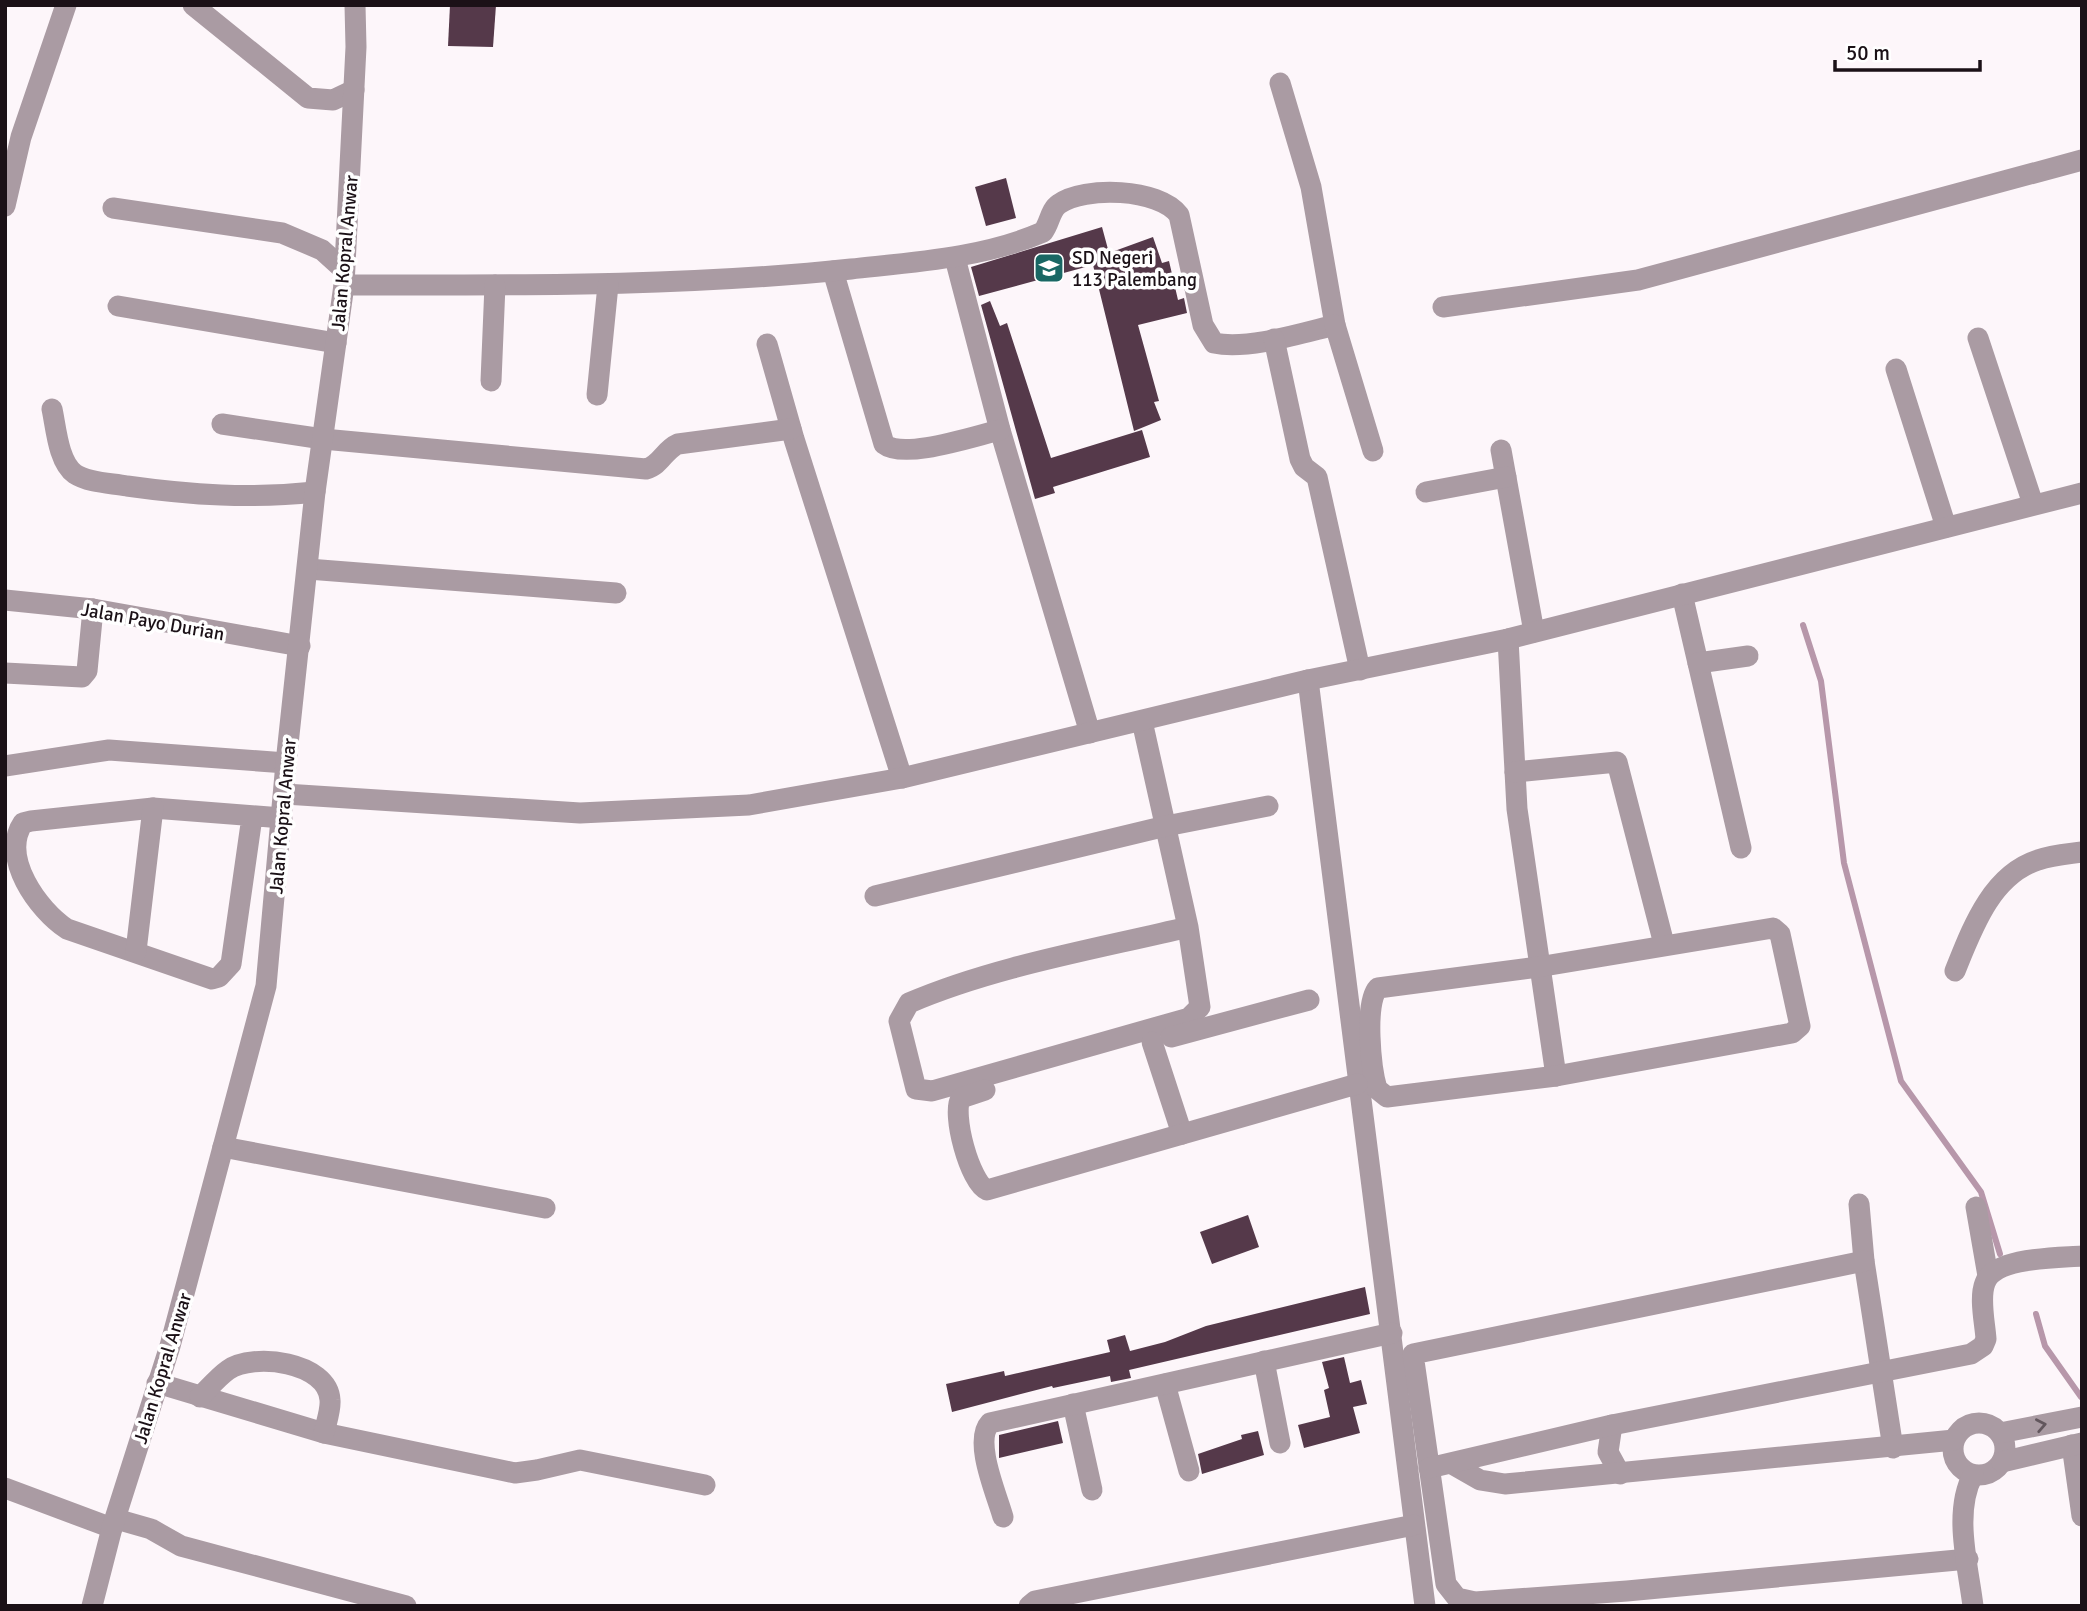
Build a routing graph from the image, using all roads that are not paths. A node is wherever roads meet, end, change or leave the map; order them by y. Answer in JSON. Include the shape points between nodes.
{"nodes":[{"id":1,"x":66,"y":5,"type":"edge"},
{"id":2,"x":193,"y":5,"type":"edge"},
{"id":3,"x":355,"y":5,"type":"edge"},
{"id":4,"x":1280,"y":83,"type":"dead end"},
{"id":5,"x":354,"y":90,"type":"junction"},
{"id":6,"x":2082,"y":160,"type":"edge"},
{"id":7,"x":5,"y":206,"type":"edge"},
{"id":8,"x":113,"y":208,"type":"dead end"},
{"id":9,"x":955,"y":258,"type":"junction"},
{"id":10,"x":833,"y":271,"type":"junction"},
{"id":11,"x":344,"y":276,"type":"junction"},
{"id":12,"x":495,"y":285,"type":"junction"},
{"id":13,"x":608,"y":285,"type":"junction"},
{"id":14,"x":118,"y":306,"type":"dead end"},
{"id":15,"x":1443,"y":307,"type":"dead end"},
{"id":16,"x":1335,"y":325,"type":"junction"},
{"id":17,"x":1978,"y":338,"type":"dead end"},
{"id":18,"x":1274,"y":339,"type":"junction"},
{"id":19,"x":336,"y":343,"type":"junction"},
{"id":20,"x":767,"y":344,"type":"dead end"},
{"id":21,"x":1896,"y":369,"type":"dead end"},
{"id":22,"x":491,"y":381,"type":"dead end"},
{"id":23,"x":597,"y":395,"type":"dead end"},
{"id":24,"x":51,"y":409,"type":"dead end"},
{"id":25,"x":222,"y":424,"type":"dead end"},
{"id":26,"x":791,"y":429,"type":"junction"},
{"id":27,"x":1000,"y":430,"type":"junction"},
{"id":28,"x":323,"y":439,"type":"junction"},
{"id":29,"x":1501,"y":450,"type":"dead end"},
{"id":30,"x":1373,"y":451,"type":"dead end"},
{"id":31,"x":1506,"y":477,"type":"junction"},
{"id":32,"x":315,"y":492,"type":"junction"},
{"id":33,"x":1426,"y":492,"type":"dead end"},
{"id":34,"x":2082,"y":493,"type":"edge"},
{"id":35,"x":2033,"y":505,"type":"junction"},
{"id":36,"x":1946,"y":527,"type":"junction"},
{"id":37,"x":308,"y":569,"type":"junction"},
{"id":38,"x":616,"y":593,"type":"dead end"},
{"id":39,"x":1682,"y":594,"type":"junction"},
{"id":40,"x":5,"y":600,"type":"edge"},
{"id":41,"x":93,"y":609,"type":"junction"},
{"id":42,"x":1534,"y":632,"type":"junction"},
{"id":43,"x":1508,"y":639,"type":"junction"},
{"id":44,"x":300,"y":646,"type":"junction"},
{"id":45,"x":1748,"y":656,"type":"dead end"},
{"id":46,"x":1698,"y":663,"type":"junction"},
{"id":47,"x":1360,"y":670,"type":"junction"},
{"id":48,"x":5,"y":673,"type":"edge"},
{"id":49,"x":1308,"y":680,"type":"junction"},
{"id":50,"x":1142,"y":721,"type":"junction"},
{"id":51,"x":1090,"y":733,"type":"junction"},
{"id":52,"x":286,"y":763,"type":"junction"},
{"id":53,"x":5,"y":766,"type":"edge"},
{"id":54,"x":1515,"y":772,"type":"junction"},
{"id":55,"x":902,"y":778,"type":"junction"},
{"id":56,"x":285,"y":794,"type":"junction"},
{"id":57,"x":1268,"y":806,"type":"dead end"},
{"id":58,"x":153,"y":808,"type":"junction"},
{"id":59,"x":252,"y":817,"type":"junction"},
{"id":60,"x":282,"y":818,"type":"junction"},
{"id":61,"x":1166,"y":826,"type":"junction"},
{"id":62,"x":1741,"y":848,"type":"dead end"},
{"id":63,"x":2082,"y":852,"type":"edge"},
{"id":64,"x":875,"y":896,"type":"dead end"},
{"id":65,"x":1188,"y":927,"type":"junction"},
{"id":66,"x":1664,"y":944,"type":"junction"},
{"id":67,"x":136,"y":951,"type":"junction"},
{"id":68,"x":1538,"y":967,"type":"junction"},
{"id":69,"x":1955,"y":971,"type":"dead end"},
{"id":70,"x":1309,"y":1000,"type":"dead end"},
{"id":71,"x":1152,"y":1042,"type":"junction"},
{"id":72,"x":1556,"y":1076,"type":"junction"},
{"id":73,"x":1357,"y":1084,"type":"junction"},
{"id":74,"x":1182,"y":1134,"type":"junction"},
{"id":75,"x":223,"y":1147,"type":"junction"},
{"id":76,"x":1859,"y":1204,"type":"dead end"},
{"id":77,"x":545,"y":1208,"type":"dead end"},
{"id":78,"x":1976,"y":1208,"type":"dead end"},
{"id":79,"x":2082,"y":1256,"type":"edge"},
{"id":80,"x":1864,"y":1261,"type":"junction"},
{"id":81,"x":1988,"y":1276,"type":"junction"},
{"id":82,"x":1392,"y":1333,"type":"junction"},
{"id":83,"x":1264,"y":1361,"type":"junction"},
{"id":84,"x":1881,"y":1370,"type":"junction"},
{"id":85,"x":157,"y":1383,"type":"junction"},
{"id":86,"x":1165,"y":1384,"type":"junction"},
{"id":87,"x":200,"y":1397,"type":"junction"},
{"id":88,"x":1073,"y":1404,"type":"junction"},
{"id":89,"x":2082,"y":1417,"type":"edge"},
{"id":90,"x":1612,"y":1425,"type":"junction"},
{"id":91,"x":324,"y":1433,"type":"junction"},
{"id":92,"x":2000,"y":1433,"type":"junction"},
{"id":93,"x":1954,"y":1440,"type":"junction"},
{"id":94,"x":1280,"y":1443,"type":"dead end"},
{"id":95,"x":2077,"y":1444,"type":"edge"},
{"id":96,"x":1893,"y":1448,"type":"junction"},
{"id":97,"x":2003,"y":1462,"type":"junction"},
{"id":98,"x":1452,"y":1464,"type":"junction"},
{"id":99,"x":1429,"y":1468,"type":"junction"},
{"id":100,"x":1189,"y":1471,"type":"dead end"},
{"id":101,"x":1620,"y":1474,"type":"junction"},
{"id":102,"x":1973,"y":1475,"type":"junction"},
{"id":103,"x":705,"y":1485,"type":"dead end"},
{"id":104,"x":5,"y":1488,"type":"edge"},
{"id":105,"x":1092,"y":1490,"type":"dead end"},
{"id":106,"x":2082,"y":1516,"type":"edge"},
{"id":107,"x":1003,"y":1517,"type":"dead end"},
{"id":108,"x":114,"y":1524,"type":"junction"},
{"id":109,"x":1414,"y":1525,"type":"junction"},
{"id":110,"x":1968,"y":1559,"type":"junction"},
{"id":111,"x":403,"y":1605,"type":"edge"},
{"id":112,"x":92,"y":1606,"type":"edge"},
{"id":113,"x":1029,"y":1606,"type":"edge"},
{"id":114,"x":1425,"y":1606,"type":"edge"},
{"id":115,"x":1973,"y":1606,"type":"edge"}],
"edges":[{"from":1,"to":7,"type":"street","via":[[21,137]]},
{"from":2,"to":5,"type":"street","via":[[311,100],[333,100]]},
{"from":3,"to":5,"type":"street","name":"Jalan Kopral Anwar"},
{"from":4,"to":16,"type":"street","via":[[1311,187]]},
{"from":5,"to":11,"type":"street","name":"Jalan Kopral Anwar"},
{"from":6,"to":15,"type":"street","via":[[1637,280]]},
{"from":8,"to":11,"type":"street","via":[[282,233],[322,250]]},
{"from":9,"to":10,"type":"street"},
{"from":9,"to":18,"type":"street","via":[[1043,232],[1063,201],[1129,191],[1169,204],[1179,215],[1203,325],[1214,343]]},
{"from":9,"to":27,"type":"street"},
{"from":10,"to":13,"type":"street"},
{"from":10,"to":27,"type":"street","via":[[884,444],[906,451]]},
{"from":11,"to":12,"type":"street"},
{"from":11,"to":19,"type":"street","name":"Jalan Kopral Anwar"},
{"from":12,"to":13,"type":"street"},
{"from":12,"to":22,"type":"street"},
{"from":13,"to":23,"type":"street"},
{"from":14,"to":19,"type":"street"},
{"from":16,"to":18,"type":"street"},
{"from":16,"to":30,"type":"street"},
{"from":17,"to":35,"type":"street"},
{"from":18,"to":47,"type":"street","via":[[1300,458],[1317,477]]},
{"from":19,"to":28,"type":"street","name":"Jalan Kopral Anwar"},
{"from":20,"to":26,"type":"street"},
{"from":21,"to":36,"type":"street"},
{"from":24,"to":32,"type":"street","via":[[64,460],[74,474],[94,481],[209,496],[260,498]]},
{"from":25,"to":28,"type":"street"},
{"from":26,"to":28,"type":"street","via":[[678,444],[646,469]]},
{"from":26,"to":55,"type":"street"},
{"from":27,"to":51,"type":"street"},
{"from":28,"to":32,"type":"street","name":"Jalan Kopral Anwar"},
{"from":29,"to":31,"type":"street"},
{"from":31,"to":33,"type":"street"},
{"from":31,"to":42,"type":"street"},
{"from":32,"to":37,"type":"street","name":"Jalan Kopral Anwar"},
{"from":34,"to":35,"type":"street"},
{"from":35,"to":36,"type":"street"},
{"from":36,"to":39,"type":"street"},
{"from":37,"to":38,"type":"street"},
{"from":37,"to":44,"type":"street","name":"Jalan Kopral Anwar"},
{"from":39,"to":42,"type":"street"},
{"from":39,"to":46,"type":"street"},
{"from":40,"to":41,"type":"street","name":"Jalan Payo Durian"},
{"from":41,"to":44,"type":"street","name":"Jalan Payo Durian"},
{"from":41,"to":48,"type":"street","via":[[87,671],[82,677]]},
{"from":42,"to":43,"type":"street"},
{"from":43,"to":47,"type":"street"},
{"from":43,"to":54,"type":"street"},
{"from":44,"to":52,"type":"street","name":"Jalan Kopral Anwar"},
{"from":45,"to":46,"type":"street"},
{"from":46,"to":62,"type":"street"},
{"from":47,"to":49,"type":"street"},
{"from":49,"to":50,"type":"street"},
{"from":49,"to":73,"type":"street"},
{"from":50,"to":51,"type":"street"},
{"from":50,"to":61,"type":"street"},
{"from":51,"to":55,"type":"street"},
{"from":52,"to":53,"type":"street","via":[[109,750]]},
{"from":52,"to":56,"type":"street","name":"Jalan Kopral Anwar"},
{"from":54,"to":66,"type":"street","via":[[1617,762]]},
{"from":54,"to":68,"type":"street"},
{"from":55,"to":56,"type":"street","via":[[749,805],[580,813]]},
{"from":56,"to":60,"type":"street","name":"Jalan Kopral Anwar"},
{"from":57,"to":61,"type":"street"},
{"from":58,"to":59,"type":"street"},
{"from":58,"to":67,"type":"street"},
{"from":58,"to":67,"type":"street","via":[[23,823],[15,846],[35,902],[45,913],[67,929]]},
{"from":59,"to":60,"type":"street"},
{"from":59,"to":67,"type":"street","via":[[231,964],[226,971],[212,979]]},
{"from":60,"to":75,"type":"street","name":"Jalan Kopral Anwar","via":[[266,986]]},
{"from":61,"to":64,"type":"street"},
{"from":61,"to":65,"type":"street"},
{"from":63,"to":69,"type":"street","via":[[2038,860],[2016,870],[1978,916]]},
{"from":65,"to":65,"type":"street","via":[[1202,999],[1189,1018],[932,1091],[916,1089],[900,1021],[909,1003],[1051,960]]},
{"from":66,"to":68,"type":"street"},
{"from":66,"to":72,"type":"street","via":[[1776,929],[1799,1028],[1792,1033]]},
{"from":68,"to":72,"type":"street"},
{"from":68,"to":72,"type":"street","via":[[1378,988],[1370,1008],[1375,1082],[1387,1097]]},
{"from":70,"to":71,"type":"street"},
{"from":71,"to":74,"type":"street"},
{"from":71,"to":74,"type":"street","via":[[961,1098],[957,1109],[963,1142],[977,1183],[987,1190]]},
{"from":73,"to":74,"type":"street"},
{"from":73,"to":82,"type":"street"},
{"from":75,"to":77,"type":"street"},
{"from":75,"to":85,"type":"street","name":"Jalan Kopral Anwar"},
{"from":76,"to":80,"type":"street"},
{"from":78,"to":81,"type":"street"},
{"from":79,"to":81,"type":"street","via":[[2012,1263]]},
{"from":80,"to":84,"type":"street"},
{"from":80,"to":99,"type":"street","via":[[1413,1354]]},
{"from":81,"to":84,"type":"street","via":[[1983,1286],[1986,1339],[1978,1352]]},
{"from":82,"to":83,"type":"street"},
{"from":82,"to":109,"type":"street"},
{"from":83,"to":86,"type":"street"},
{"from":83,"to":94,"type":"street"},
{"from":84,"to":90,"type":"street"},
{"from":84,"to":96,"type":"street"},
{"from":85,"to":87,"type":"street"},
{"from":85,"to":108,"type":"street","name":"Jalan Kopral Anwar"},
{"from":86,"to":88,"type":"street"},
{"from":86,"to":100,"type":"street"},
{"from":87,"to":91,"type":"street"},
{"from":87,"to":91,"type":"street","via":[[229,1369],[240,1365],[274,1361],[299,1367],[316,1374],[325,1385],[330,1400]]},
{"from":88,"to":105,"type":"street"},
{"from":88,"to":107,"type":"street","via":[[990,1423],[985,1429],[982,1444]]},
{"from":92,"to":89,"type":"street","one_way":true},
{"from":90,"to":98,"type":"street"},
{"from":90,"to":101,"type":"street","via":[[1608,1452]]},
{"from":91,"to":103,"type":"street","via":[[515,1472],[580,1460]]},
{"from":92,"to":93,"type":"street","via":[[1990,1425],[1973,1424]]},
{"from":92,"to":97,"type":"street","via":[[2006,1445]]},
{"from":93,"to":96,"type":"street"},
{"from":93,"to":102,"type":"street","via":[[1955,1460]]},
{"from":95,"to":97,"type":"street"},
{"from":95,"to":106,"type":"street"},
{"from":96,"to":101,"type":"street"},
{"from":97,"to":102,"type":"street","via":[[1990,1474]]},
{"from":98,"to":99,"type":"street"},
{"from":98,"to":101,"type":"street","via":[[1493,1483]]},
{"from":99,"to":110,"type":"street","via":[[1446,1584],[1457,1598],[1475,1602]]},
{"from":102,"to":110,"type":"street","via":[[1964,1491]]},
{"from":104,"to":108,"type":"street"},
{"from":108,"to":111,"type":"street","via":[[151,1529],[181,1546]]},
{"from":108,"to":112,"type":"street","name":"Jalan Kopral Anwar"},
{"from":109,"to":113,"type":"street","via":[[1035,1601]]},
{"from":109,"to":114,"type":"street"},
{"from":110,"to":115,"type":"street"}]}
